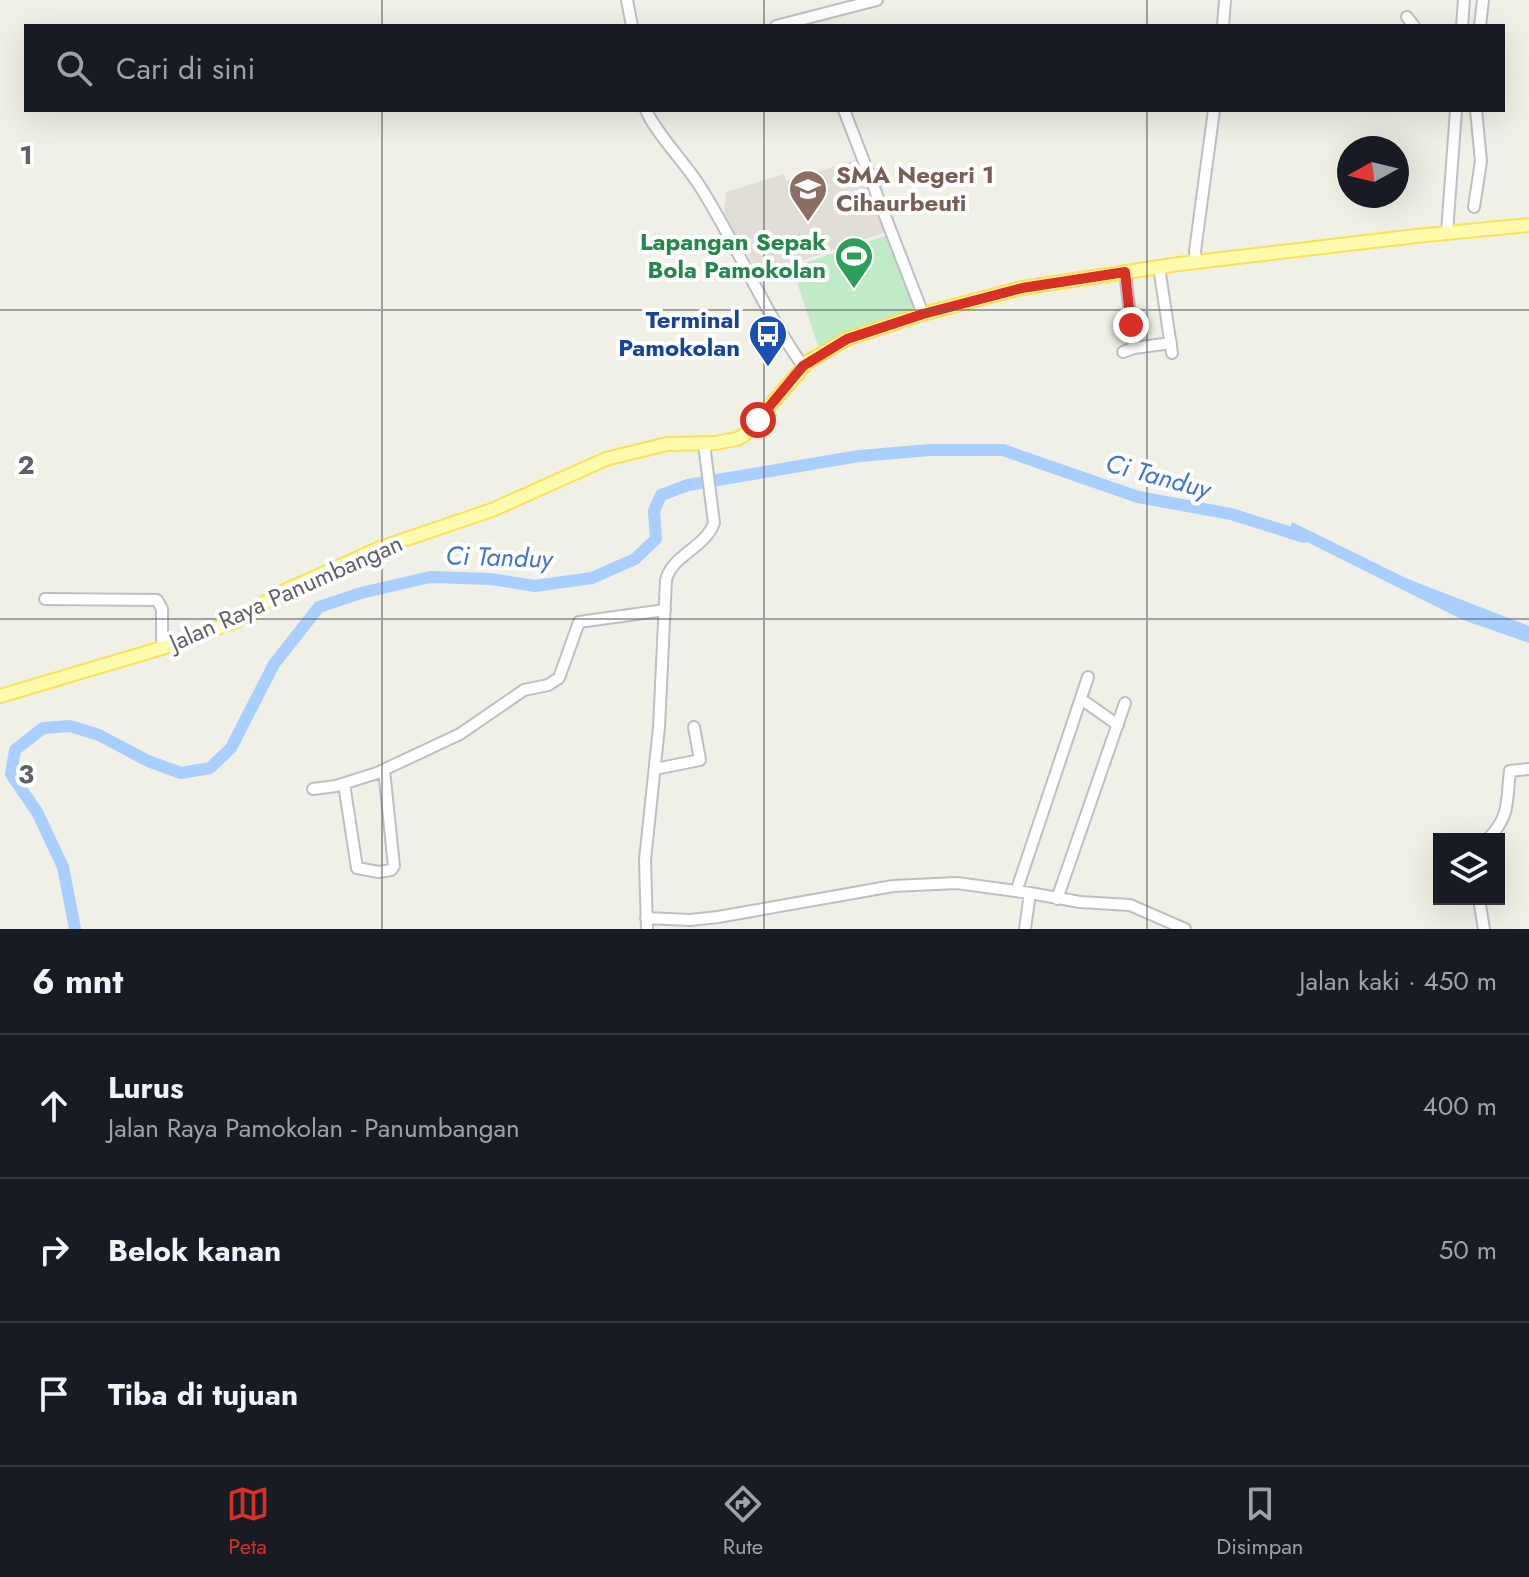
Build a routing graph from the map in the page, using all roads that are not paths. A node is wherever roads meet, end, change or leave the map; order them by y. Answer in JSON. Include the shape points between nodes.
{"nodes":[{"id":1,"x":627,"y":0,"type":"edge"},
{"id":2,"x":877,"y":0,"type":"edge"},
{"id":3,"x":1225,"y":0,"type":"edge"},
{"id":4,"x":1464,"y":0,"type":"edge"},
{"id":5,"x":1483,"y":0,"type":"edge"},
{"id":6,"x":809,"y":22,"type":"edge"},
{"id":7,"x":632,"y":24,"type":"edge"},
{"id":8,"x":1223,"y":24,"type":"edge"},
{"id":9,"x":1462,"y":24,"type":"edge"},
{"id":10,"x":1480,"y":24,"type":"edge"},
{"id":11,"x":647,"y":112,"type":"edge"},
{"id":12,"x":845,"y":112,"type":"edge"},
{"id":13,"x":1214,"y":112,"type":"edge"},
{"id":14,"x":1456,"y":112,"type":"edge"},
{"id":15,"x":1476,"y":112,"type":"edge"},
{"id":16,"x":1474,"y":207,"type":"dead end"},
{"id":17,"x":1529,"y":225,"type":"edge"},
{"id":18,"x":1447,"y":232,"type":"junction"},
{"id":19,"x":1196,"y":262,"type":"junction"},
{"id":20,"x":1159,"y":267,"type":"junction"},
{"id":21,"x":1125,"y":272,"type":"junction"},
{"id":22,"x":923,"y":314,"type":"junction"},
{"id":23,"x":1134,"y":348,"type":"junction"},
{"id":24,"x":1123,"y":352,"type":"dead end"},
{"id":25,"x":803,"y":366,"type":"junction"},
{"id":26,"x":704,"y":444,"type":"junction"},
{"id":27,"x":45,"y":599,"type":"dead end"},
{"id":28,"x":665,"y":610,"type":"junction"},
{"id":29,"x":162,"y":648,"type":"junction"},
{"id":30,"x":1088,"y":677,"type":"dead end"},
{"id":31,"x":0,"y":696,"type":"edge"},
{"id":32,"x":1081,"y":699,"type":"junction"},
{"id":33,"x":1125,"y":703,"type":"dead end"},
{"id":34,"x":1118,"y":725,"type":"junction"},
{"id":35,"x":694,"y":727,"type":"dead end"},
{"id":36,"x":655,"y":769,"type":"junction"},
{"id":37,"x":1529,"y":769,"type":"edge"},
{"id":38,"x":384,"y":770,"type":"junction"},
{"id":39,"x":344,"y":784,"type":"junction"},
{"id":40,"x":313,"y":789,"type":"dead end"},
{"id":41,"x":1494,"y":833,"type":"edge"},
{"id":42,"x":1017,"y":889,"type":"junction"},
{"id":43,"x":1030,"y":893,"type":"junction"},
{"id":44,"x":1057,"y":899,"type":"junction"},
{"id":45,"x":1480,"y":905,"type":"edge"},
{"id":46,"x":646,"y":924,"type":"edge"},
{"id":47,"x":1025,"y":929,"type":"edge"},
{"id":48,"x":1185,"y":929,"type":"edge"},
{"id":49,"x":1484,"y":929,"type":"edge"}],
"edges":[{"from":1,"to":7,"type":"street"},
{"from":2,"to":6,"type":"street"},
{"from":3,"to":8,"type":"street"},
{"from":4,"to":9,"type":"street"},
{"from":5,"to":10,"type":"street"},
{"from":11,"to":25,"type":"street","via":[[699,184]]},
{"from":12,"to":22,"type":"street"},
{"from":13,"to":19,"type":"street"},
{"from":14,"to":18,"type":"street"},
{"from":15,"to":16,"type":"street","via":[[1481,161]]},
{"from":17,"to":18,"type":"main road","name":"Jalan Raya Panumbangan"},
{"from":18,"to":19,"type":"main road","name":"Jalan Raya Panumbangan"},
{"from":19,"to":20,"type":"main road","name":"Jalan Raya Panumbangan"},
{"from":20,"to":21,"type":"main road","name":"Jalan Raya Panumbangan"},
{"from":20,"to":23,"type":"street","via":[[1172,348]]},
{"from":21,"to":22,"type":"main road","name":"Jalan Raya Panumbangan","via":[[1022,288]]},
{"from":21,"to":23,"type":"street"},
{"from":22,"to":25,"type":"main road","name":"Jalan Raya Panumbangan","via":[[847,339]]},
{"from":23,"to":24,"type":"street"},
{"from":25,"to":26,"type":"main road","name":"Jalan Raya Panumbangan","via":[[744,435]]},
{"from":26,"to":28,"type":"street","via":[[714,523],[710,535],[667,573]]},
{"from":26,"to":29,"type":"main road","name":"Jalan Raya Panumbangan","via":[[667,444],[606,459],[492,510],[380,548],[280,593],[236,621]]},
{"from":27,"to":29,"type":"street","via":[[157,600],[162,609]]},
{"from":28,"to":36,"type":"street"},
{"from":28,"to":38,"type":"street","via":[[579,622],[559,678],[524,690],[460,734]]},
{"from":29,"to":31,"type":"main road","name":"Jalan Raya Panumbangan"},
{"from":30,"to":32,"type":"street"},
{"from":32,"to":34,"type":"street"},
{"from":32,"to":42,"type":"street"},
{"from":33,"to":34,"type":"street"},
{"from":34,"to":44,"type":"street"},
{"from":35,"to":36,"type":"street","via":[[700,760]]},
{"from":36,"to":46,"type":"street","via":[[645,860]]},
{"from":37,"to":41,"type":"street","via":[[1510,771],[1505,816]]},
{"from":38,"to":39,"type":"street"},
{"from":38,"to":39,"type":"street","via":[[391,870],[357,868]]},
{"from":39,"to":40,"type":"street"},
{"from":42,"to":43,"type":"street"},
{"from":42,"to":46,"type":"street","via":[[957,883],[893,886],[718,917]]},
{"from":43,"to":44,"type":"street"},
{"from":43,"to":47,"type":"street"},
{"from":44,"to":48,"type":"street","via":[[1130,905]]},
{"from":45,"to":49,"type":"street"}]}
